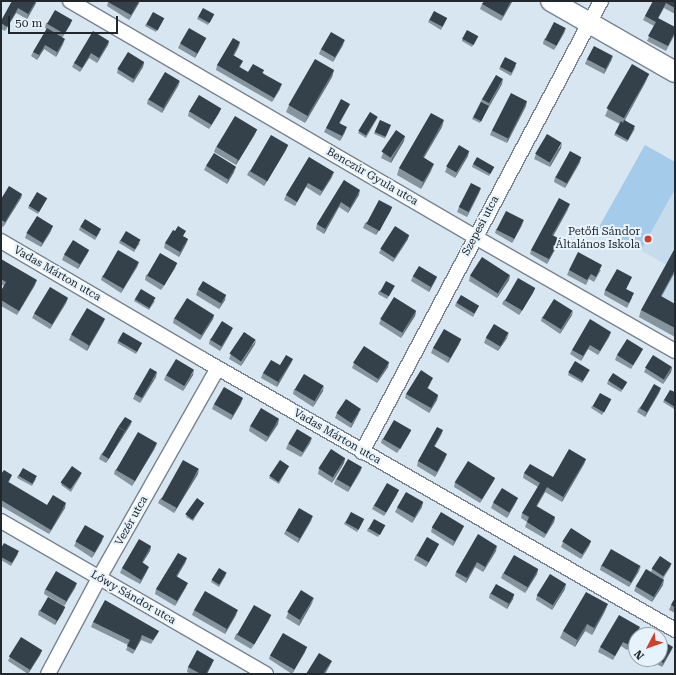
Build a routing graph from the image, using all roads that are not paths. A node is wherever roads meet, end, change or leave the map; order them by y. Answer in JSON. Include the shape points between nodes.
{"nodes":[{"id":1,"x":70,"y":1,"type":"edge"},
{"id":2,"x":551,"y":1,"type":"edge"},
{"id":3,"x":601,"y":1,"type":"edge"},
{"id":4,"x":588,"y":22,"type":"junction"},
{"id":5,"x":675,"y":72,"type":"edge"},
{"id":6,"x":475,"y":237,"type":"junction"},
{"id":7,"x":1,"y":241,"type":"edge"},
{"id":8,"x":675,"y":351,"type":"edge"},
{"id":9,"x":218,"y":368,"type":"junction"},
{"id":10,"x":362,"y":452,"type":"junction"},
{"id":11,"x":1,"y":521,"type":"edge"},
{"id":12,"x":99,"y":578,"type":"junction"},
{"id":13,"x":675,"y":630,"type":"edge"},
{"id":14,"x":48,"y":674,"type":"edge"},
{"id":15,"x":266,"y":674,"type":"edge"}],
"edges":[{"from":1,"to":6,"type":"street","name":"Benczúr Gyula utca"},
{"from":2,"to":4,"type":"street"},
{"from":3,"to":4,"type":"street","name":"Szepesi utca"},
{"from":4,"to":5,"type":"street"},
{"from":4,"to":6,"type":"street","name":"Szepesi utca"},
{"from":6,"to":8,"type":"street","name":"Benczúr Gyula utca"},
{"from":6,"to":10,"type":"street","name":"Szepesi utca"},
{"from":7,"to":9,"type":"street","name":"Vadas Márton utca"},
{"from":9,"to":10,"type":"street","name":"Vadas Márton utca"},
{"from":9,"to":12,"type":"street","name":"Vezér utca"},
{"from":10,"to":13,"type":"street","name":"Vadas Márton utca"},
{"from":11,"to":12,"type":"street","name":"Lőwy Sándor utca"},
{"from":12,"to":14,"type":"street","name":"Vezér utca"},
{"from":12,"to":15,"type":"street","name":"Lőwy Sándor utca"}]}
